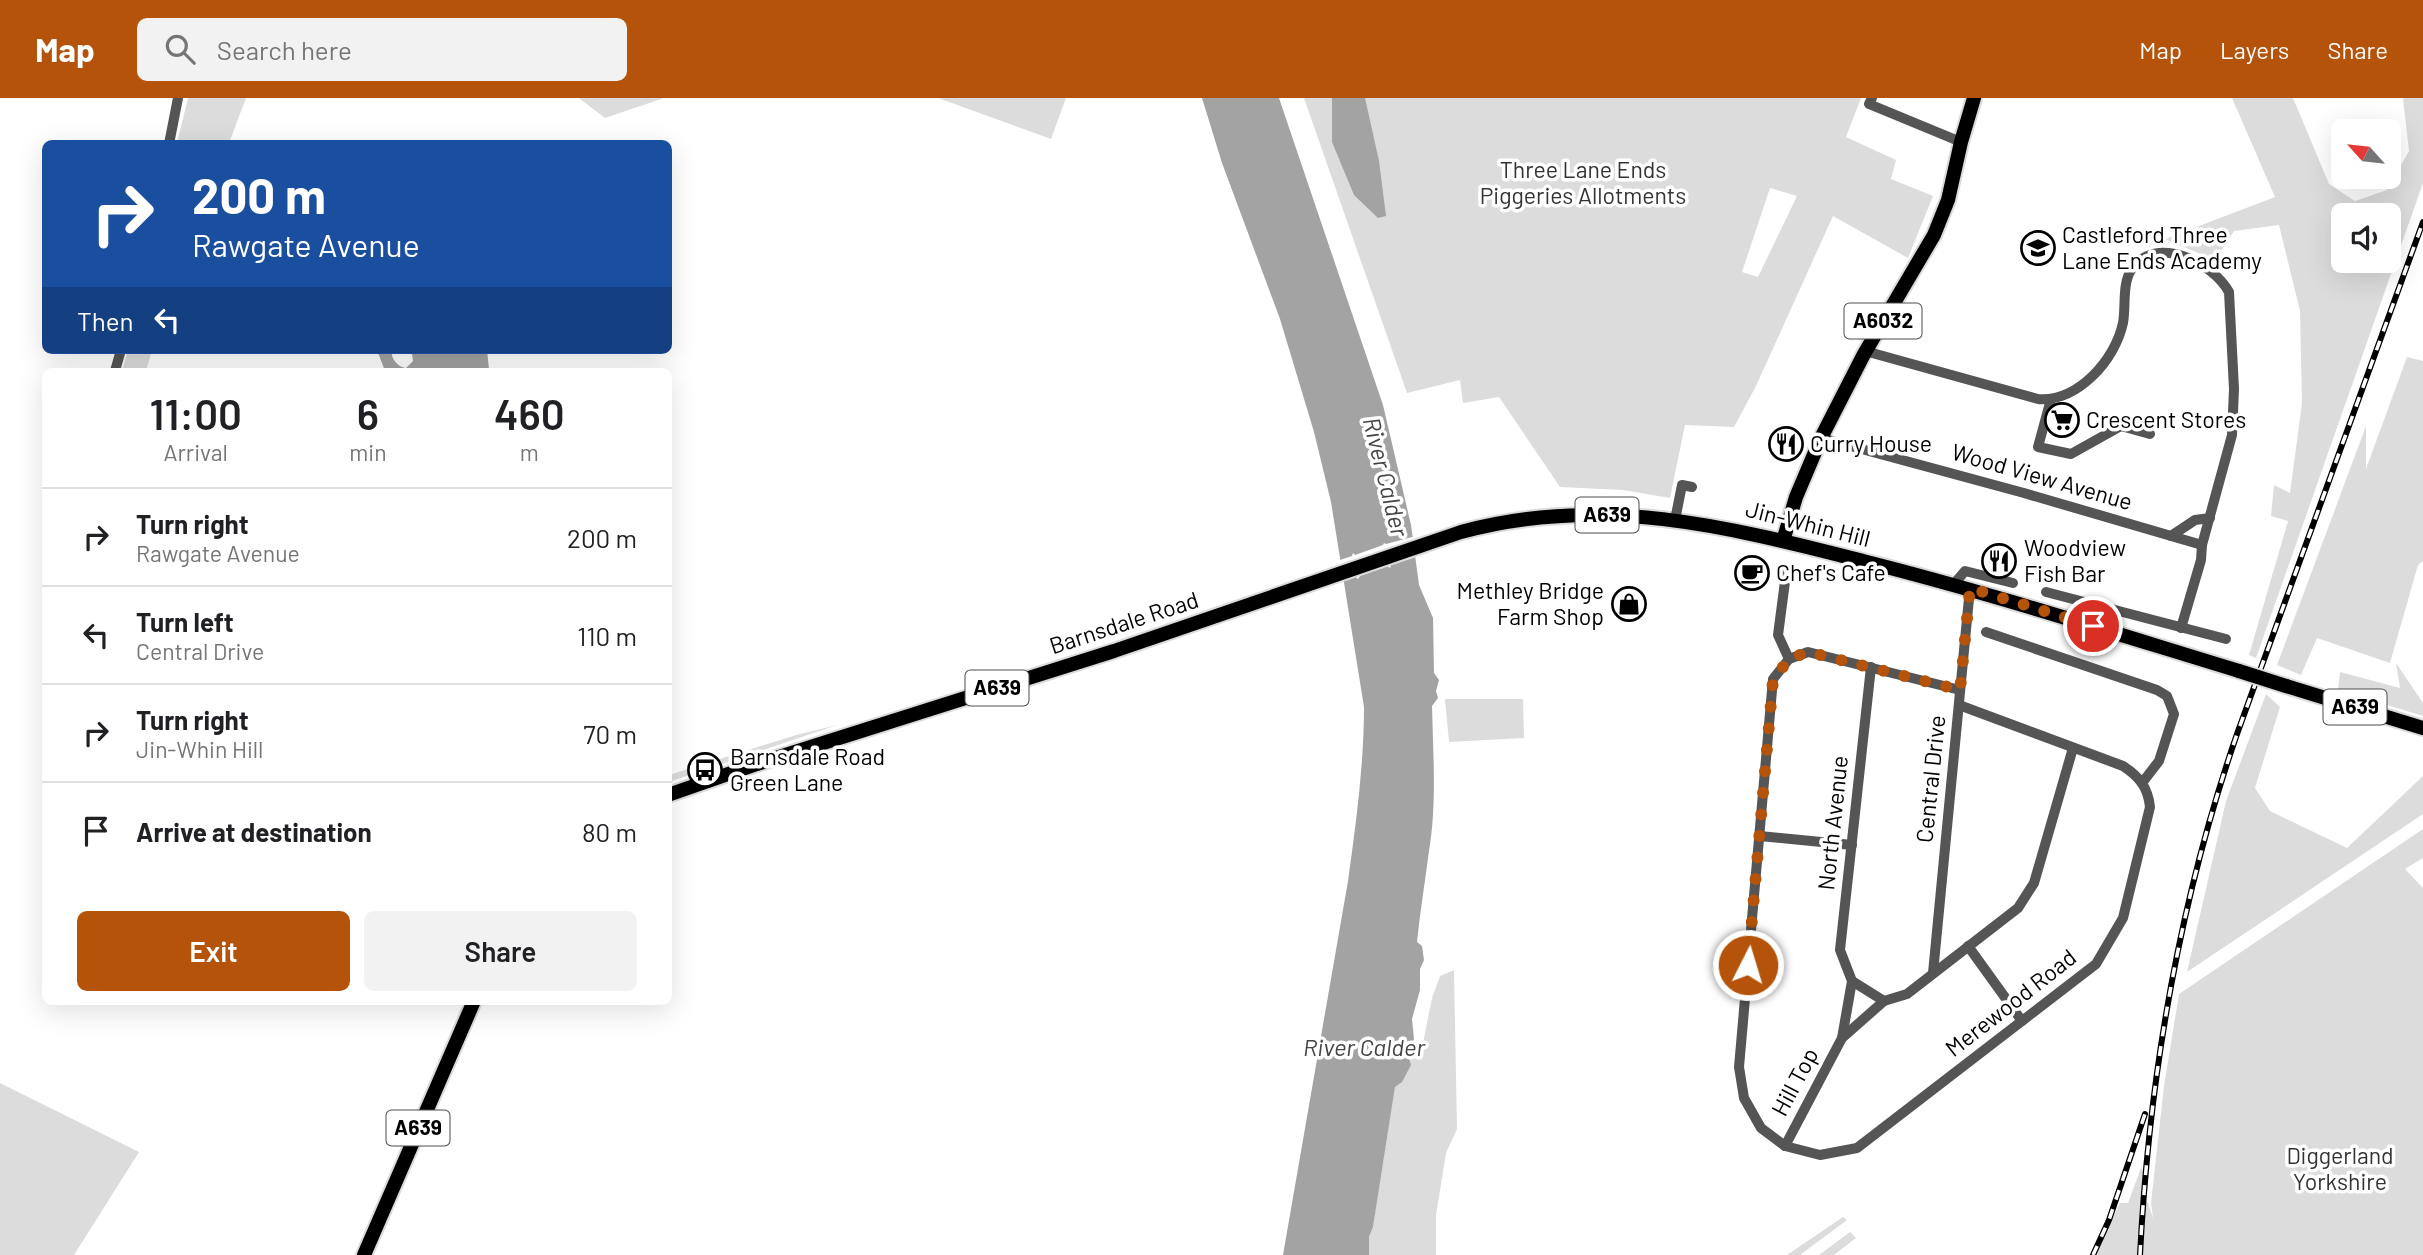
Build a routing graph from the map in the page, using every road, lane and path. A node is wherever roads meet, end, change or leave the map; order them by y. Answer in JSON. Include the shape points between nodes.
{"nodes":[{"id":1,"x":178,"y":98,"type":"edge"},
{"id":2,"x":1872,"y":98,"type":"edge"},
{"id":3,"x":1974,"y":98,"type":"edge"},
{"id":4,"x":170,"y":140,"type":"edge"},
{"id":5,"x":1961,"y":142,"type":"junction"},
{"id":6,"x":1865,"y":351,"type":"junction"},
{"id":7,"x":2051,"y":399,"type":"junction"},
{"id":8,"x":2150,"y":434,"type":"dead end"},
{"id":9,"x":1821,"y":438,"type":"junction"},
{"id":10,"x":1692,"y":487,"type":"dead end"},
{"id":11,"x":2210,"y":518,"type":"junction"},
{"id":12,"x":1675,"y":520,"type":"junction"},
{"id":13,"x":2171,"y":536,"type":"junction"},
{"id":14,"x":1783,"y":541,"type":"junction"},
{"id":15,"x":1432,"y":542,"type":"joint"},
{"id":16,"x":2202,"y":545,"type":"junction"},
{"id":17,"x":1786,"y":574,"type":"dead end"},
{"id":18,"x":2013,"y":583,"type":"dead end"},
{"id":19,"x":1954,"y":584,"type":"junction"},
{"id":20,"x":1970,"y":588,"type":"junction"},
{"id":21,"x":2046,"y":593,"type":"dead end"},
{"id":22,"x":2181,"y":628,"type":"junction"},
{"id":23,"x":1986,"y":632,"type":"dead end"},
{"id":24,"x":2226,"y":639,"type":"dead end"},
{"id":25,"x":1789,"y":659,"type":"junction"},
{"id":26,"x":1871,"y":667,"type":"junction"},
{"id":27,"x":1960,"y":690,"type":"junction"},
{"id":28,"x":1959,"y":705,"type":"junction"},
{"id":29,"x":2423,"y":728,"type":"edge"},
{"id":30,"x":2073,"y":748,"type":"junction"},
{"id":31,"x":2142,"y":783,"type":"junction"},
{"id":32,"x":672,"y":793,"type":"edge"},
{"id":33,"x":1760,"y":836,"type":"junction"},
{"id":34,"x":1852,"y":845,"type":"junction"},
{"id":35,"x":1968,"y":946,"type":"junction"},
{"id":36,"x":1933,"y":973,"type":"junction"},
{"id":37,"x":1852,"y":981,"type":"junction"},
{"id":38,"x":1884,"y":1001,"type":"junction"},
{"id":39,"x":472,"y":1005,"type":"edge"},
{"id":40,"x":2022,"y":1021,"type":"junction"},
{"id":41,"x":1842,"y":1038,"type":"junction"},
{"id":42,"x":1785,"y":1146,"type":"junction"},
{"id":43,"x":364,"y":1255,"type":"edge"}],
"edges":[{"from":1,"to":4,"type":"street"},
{"from":2,"to":5,"type":"street","via":[[1869,104]]},
{"from":3,"to":5,"type":"main road","number":"A6032"},
{"from":5,"to":6,"type":"main road","number":"A6032","via":[[1948,200],[1934,234]]},
{"from":6,"to":7,"type":"street"},
{"from":6,"to":9,"type":"main road","number":"A6032"},
{"from":7,"to":8,"type":"street","via":[[2038,447],[2071,454],[2121,426]]},
{"from":7,"to":11,"type":"street","via":[[2077,388],[2108,357],[2123,322],[2128,276],[2136,264],[2161,252],[2215,273],[2229,292],[2235,389],[2232,435]]},
{"from":9,"to":13,"type":"street","name":"Wood View Avenue"},
{"from":9,"to":14,"type":"main road","number":"A6032"},
{"from":10,"to":12,"type":"street","via":[[1682,485]]},
{"from":11,"to":13,"type":"street","via":[[2195,520]]},
{"from":11,"to":16,"type":"street"},
{"from":12,"to":14,"type":"main road","name":"Jin-Whin Hill","number":"A639"},
{"from":12,"to":15,"type":"main road","name":"Jin-Whin Hill","number":"A639","via":[[1566,514],[1495,523]]},
{"from":13,"to":16,"type":"street","name":"Wood View Avenue"},
{"from":14,"to":19,"type":"main road","name":"Jin-Whin Hill","number":"A639"},
{"from":15,"to":32,"type":"main road","name":"Barnsdale Road","number":"A639","via":[[1114,651]]},
{"from":16,"to":22,"type":"street"},
{"from":17,"to":25,"type":"street","via":[[1778,635]]},
{"from":18,"to":19,"type":"street","via":[[1965,571]]},
{"from":19,"to":20,"type":"main road","name":"Jin-Whin Hill","number":"A639"},
{"from":20,"to":27,"type":"street","name":"Central Drive"},
{"from":20,"to":29,"type":"main road","name":"Jin-Whin Hill","number":"A639","bridge":true},
{"from":21,"to":22,"type":"street"},
{"from":22,"to":24,"type":"street"},
{"from":23,"to":31,"type":"street","via":[[2167,696],[2174,714],[2159,761]]},
{"from":25,"to":26,"type":"street","via":[[1808,652]]},
{"from":25,"to":33,"type":"street","via":[[1773,680]]},
{"from":26,"to":27,"type":"street"},
{"from":26,"to":34,"type":"street","name":"North Avenue"},
{"from":27,"to":28,"type":"street","name":"Central Drive"},
{"from":28,"to":30,"type":"street"},
{"from":28,"to":36,"type":"street","name":"Central Drive"},
{"from":30,"to":31,"type":"street","via":[[2123,766]]},
{"from":30,"to":35,"type":"street","name":"Hill Top","via":[[2034,883],[2018,908]]},
{"from":31,"to":40,"type":"street","name":"Merewood Road","via":[[2150,807],[2123,918],[2096,964]]},
{"from":33,"to":34,"type":"street"},
{"from":33,"to":42,"type":"street","via":[[1739,1067],[1744,1098],[1761,1128]]},
{"from":34,"to":37,"type":"street","name":"North Avenue","via":[[1840,950]]},
{"from":35,"to":36,"type":"street","name":"Hill Top"},
{"from":35,"to":40,"type":"street"},
{"from":36,"to":38,"type":"street","name":"Hill Top","via":[[1907,994]]},
{"from":37,"to":38,"type":"street"},
{"from":37,"to":41,"type":"street","name":"Hill Top"},
{"from":38,"to":41,"type":"street","name":"Hill Top"},
{"from":39,"to":43,"type":"main road","number":"A639"},
{"from":40,"to":42,"type":"street","name":"Merewood Road","via":[[1857,1148],[1820,1155]]},
{"from":41,"to":42,"type":"street","name":"Hill Top"}]}
